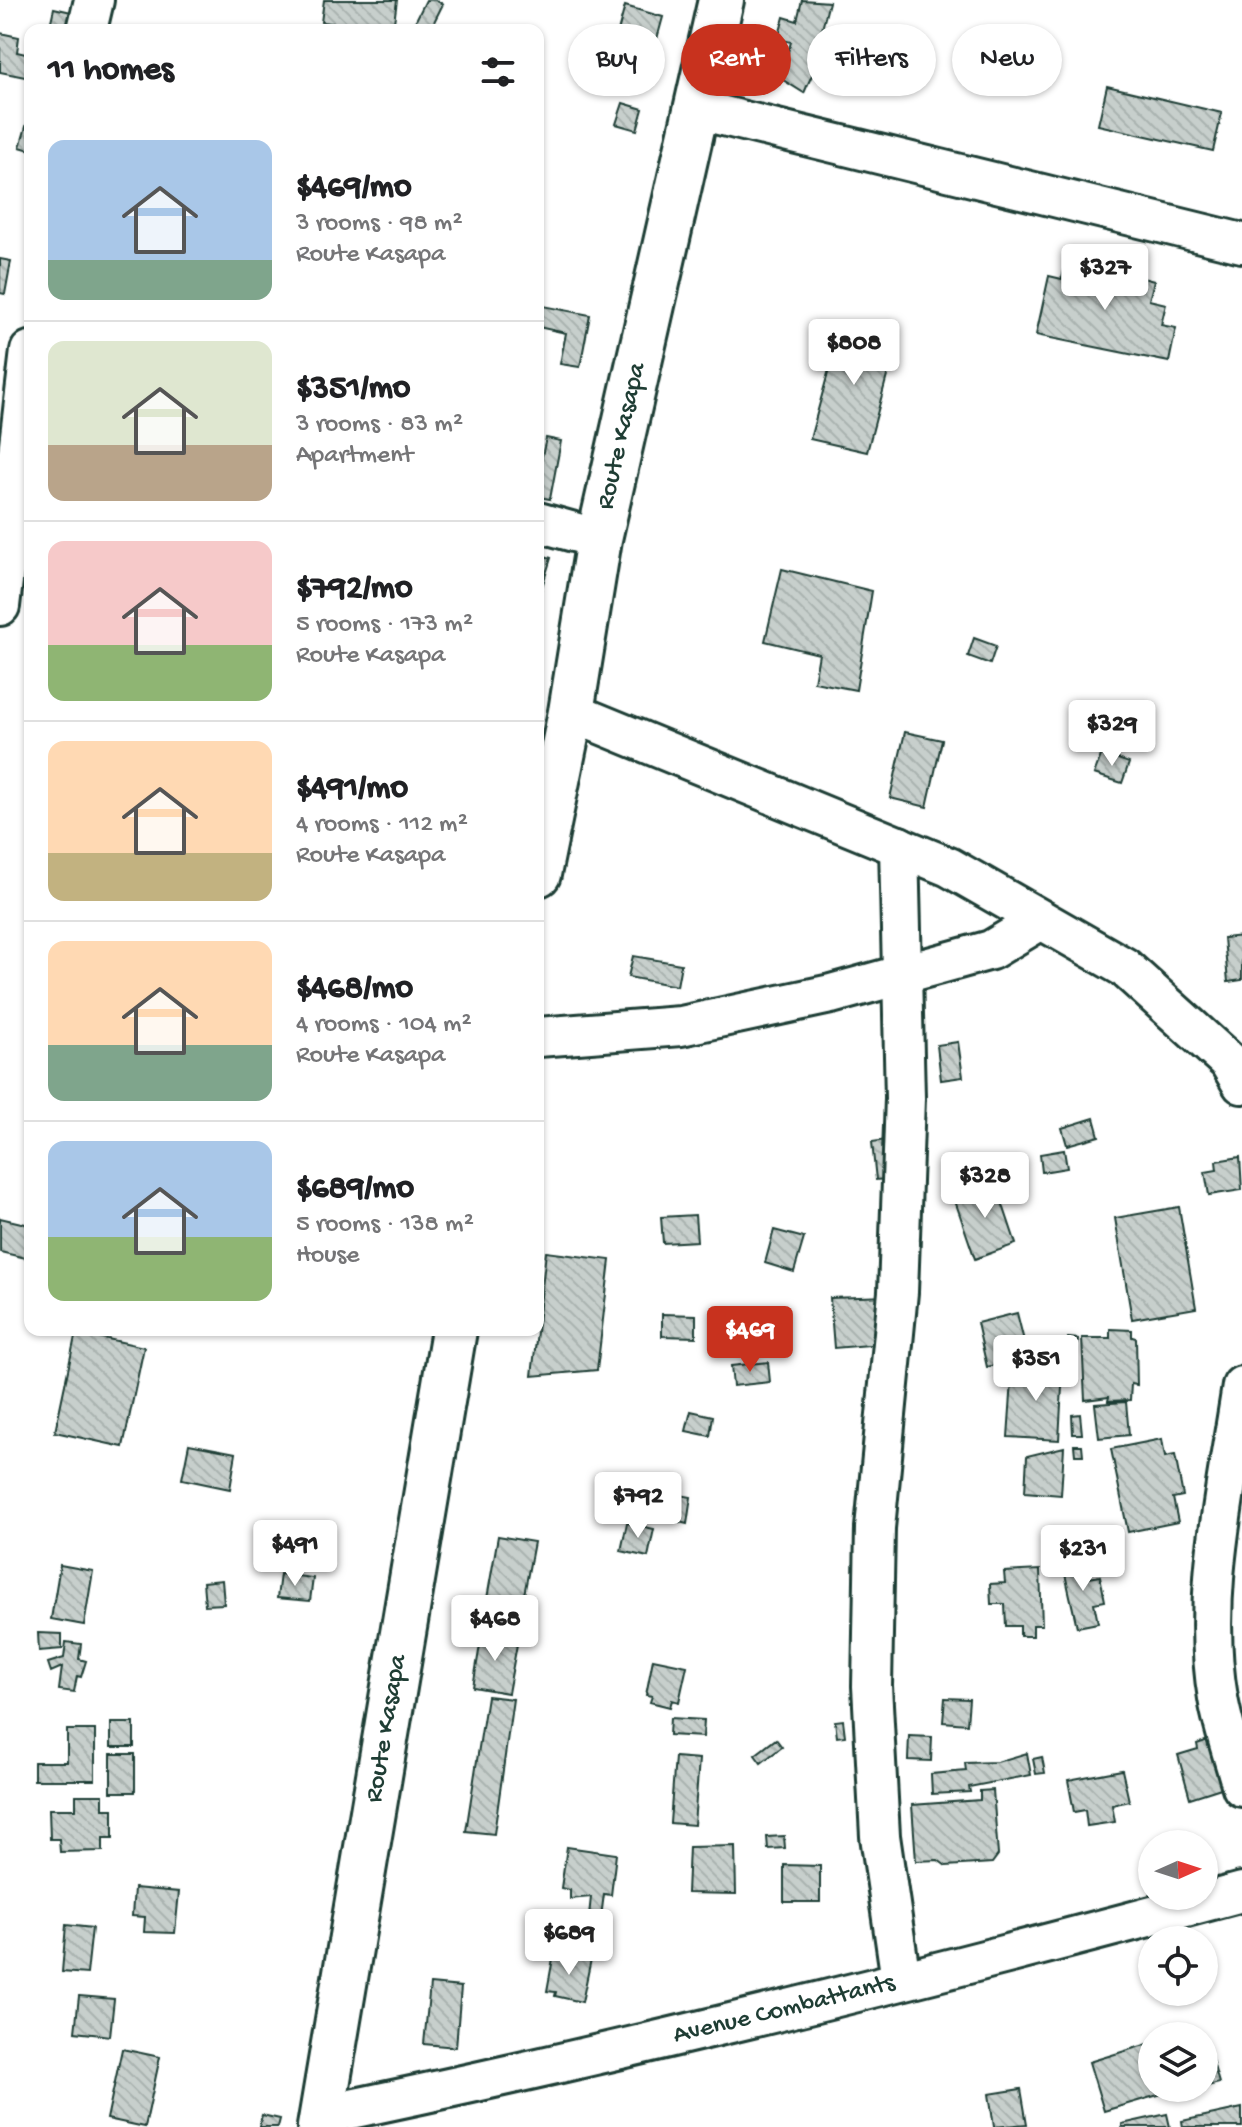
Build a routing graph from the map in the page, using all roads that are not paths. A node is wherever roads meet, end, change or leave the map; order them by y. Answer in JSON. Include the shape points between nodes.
{"nodes":[{"id":1,"x":94,"y":0,"type":"edge"},
{"id":2,"x":721,"y":0,"type":"edge"},
{"id":3,"x":88,"y":24,"type":"edge"},
{"id":4,"x":695,"y":109,"type":"junction"},
{"id":5,"x":1242,"y":243,"type":"edge"},
{"id":6,"x":24,"y":379,"type":"edge"},
{"id":7,"x":17,"y":412,"type":"edge"},
{"id":8,"x":544,"y":524,"type":"edge"},
{"id":9,"x":599,"y":539,"type":"junction"},
{"id":10,"x":0,"y":606,"type":"edge"},
{"id":11,"x":571,"y":712,"type":"junction"},
{"id":12,"x":544,"y":845,"type":"edge"},
{"id":13,"x":899,"y":846,"type":"junction"},
{"id":14,"x":1041,"y":920,"type":"junction"},
{"id":15,"x":903,"y":976,"type":"junction"},
{"id":16,"x":544,"y":1037,"type":"edge"},
{"id":17,"x":1238,"y":1070,"type":"edge"},
{"id":18,"x":453,"y":1336,"type":"edge"},
{"id":19,"x":1242,"y":1386,"type":"edge"},
{"id":20,"x":1242,"y":1787,"type":"edge"},
{"id":21,"x":1242,"y":1892,"type":"edge"},
{"id":22,"x":901,"y":1980,"type":"junction"},
{"id":23,"x":321,"y":2121,"type":"edge"}],
"edges":[{"from":1,"to":3,"type":"street"},
{"from":2,"to":4,"type":"main road","name":"Route Kasapa"},
{"from":4,"to":5,"type":"street"},
{"from":4,"to":9,"type":"main road","name":"Route Kasapa"},
{"from":6,"to":7,"type":"street"},
{"from":7,"to":10,"type":"street"},
{"from":8,"to":9,"type":"street"},
{"from":9,"to":11,"type":"main road","name":"Route Kasapa"},
{"from":11,"to":12,"type":"main road","name":"Route Kasapa"},
{"from":11,"to":13,"type":"street"},
{"from":13,"to":14,"type":"street","via":[[949,867]]},
{"from":13,"to":15,"type":"street"},
{"from":14,"to":15,"type":"street","via":[[991,950]]},
{"from":14,"to":17,"type":"street","via":[[1124,967]]},
{"from":15,"to":16,"type":"street","via":[[681,1026]]},
{"from":15,"to":22,"type":"street","via":[[898,1292],[875,1528],[872,1686],[880,1836]]},
{"from":18,"to":23,"type":"main road","name":"Route Kasapa"},
{"from":19,"to":20,"type":"street","via":[[1216,1550],[1213,1626],[1218,1698]]},
{"from":21,"to":22,"type":"street","name":"Avenue Combattants"},
{"from":22,"to":23,"type":"street","name":"Avenue Combattants"}]}
